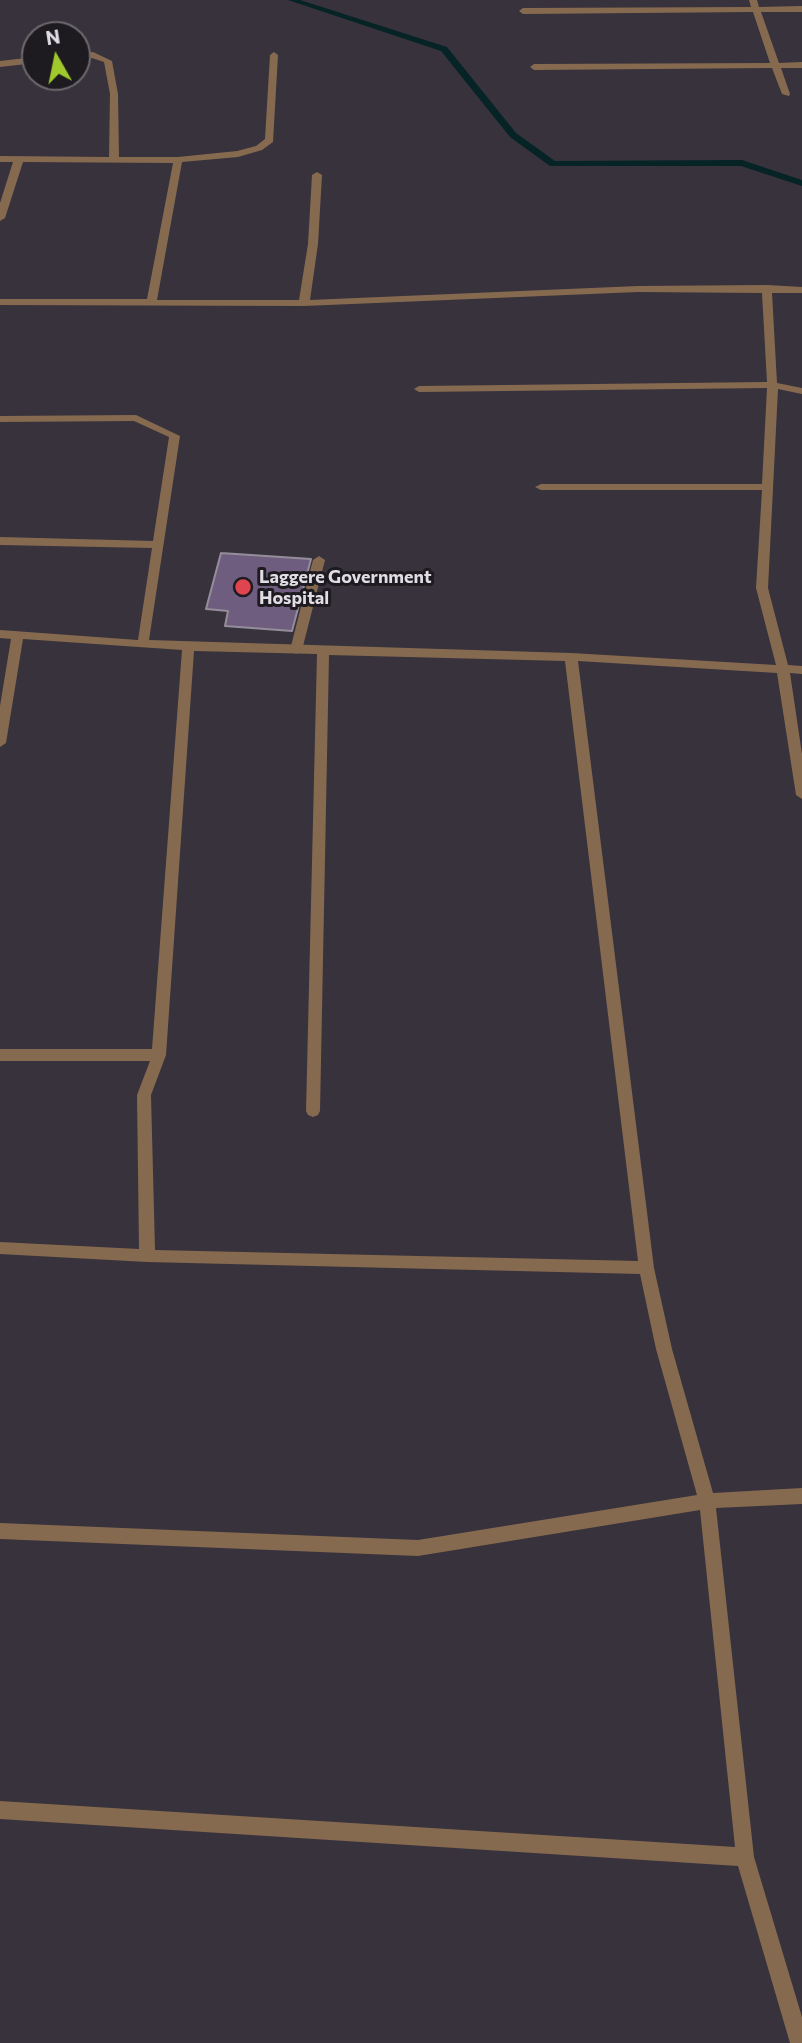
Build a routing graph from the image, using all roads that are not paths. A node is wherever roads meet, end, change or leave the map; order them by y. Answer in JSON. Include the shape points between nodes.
{"nodes":[{"id":1,"x":753,"y":4,"type":"edge"},
{"id":2,"x":802,"y":9,"type":"edge"},
{"id":3,"x":523,"y":11,"type":"dead end"},
{"id":4,"x":91,"y":55,"type":"edge"},
{"id":5,"x":274,"y":55,"type":"dead end"},
{"id":6,"x":21,"y":62,"type":"edge"},
{"id":7,"x":0,"y":64,"type":"edge"},
{"id":8,"x":776,"y":65,"type":"junction"},
{"id":9,"x":802,"y":65,"type":"edge"},
{"id":10,"x":534,"y":67,"type":"dead end"},
{"id":11,"x":786,"y":94,"type":"dead end"},
{"id":12,"x":114,"y":158,"type":"junction"},
{"id":13,"x":0,"y":159,"type":"edge"},
{"id":14,"x":19,"y":159,"type":"junction"},
{"id":15,"x":178,"y":160,"type":"junction"},
{"id":16,"x":317,"y":175,"type":"dead end"},
{"id":17,"x":0,"y":218,"type":"edge"},
{"id":18,"x":767,"y":288,"type":"junction"},
{"id":19,"x":802,"y":290,"type":"edge"},
{"id":20,"x":0,"y":302,"type":"edge"},
{"id":21,"x":152,"y":302,"type":"junction"},
{"id":22,"x":304,"y":303,"type":"junction"},
{"id":23,"x":772,"y":385,"type":"junction"},
{"id":24,"x":419,"y":389,"type":"dead end"},
{"id":25,"x":802,"y":391,"type":"edge"},
{"id":26,"x":0,"y":419,"type":"edge"},
{"id":27,"x":541,"y":487,"type":"dead end"},
{"id":28,"x":768,"y":487,"type":"junction"},
{"id":29,"x":0,"y":541,"type":"edge"},
{"id":30,"x":159,"y":545,"type":"junction"},
{"id":31,"x":320,"y":560,"type":"dead end"},
{"id":32,"x":0,"y":634,"type":"edge"},
{"id":33,"x":18,"y":634,"type":"junction"},
{"id":34,"x":143,"y":643,"type":"junction"},
{"id":35,"x":188,"y":647,"type":"junction"},
{"id":36,"x":296,"y":650,"type":"junction"},
{"id":37,"x":323,"y":650,"type":"junction"},
{"id":38,"x":571,"y":657,"type":"junction"},
{"id":39,"x":783,"y":670,"type":"junction"},
{"id":40,"x":802,"y":670,"type":"edge"},
{"id":41,"x":0,"y":743,"type":"edge"},
{"id":42,"x":802,"y":794,"type":"edge"},
{"id":43,"x":0,"y":1055,"type":"edge"},
{"id":44,"x":159,"y":1055,"type":"junction"},
{"id":45,"x":313,"y":1111,"type":"dead end"},
{"id":46,"x":0,"y":1248,"type":"edge"},
{"id":47,"x":147,"y":1256,"type":"junction"},
{"id":48,"x":646,"y":1268,"type":"junction"},
{"id":49,"x":802,"y":1496,"type":"edge"},
{"id":50,"x":707,"y":1501,"type":"junction"},
{"id":51,"x":0,"y":1531,"type":"edge"},
{"id":52,"x":0,"y":1810,"type":"edge"},
{"id":53,"x":746,"y":1857,"type":"junction"},
{"id":54,"x":800,"y":2043,"type":"edge"}],
"edges":[{"from":1,"to":2,"type":"street"},
{"from":1,"to":3,"type":"street"},
{"from":1,"to":8,"type":"street"},
{"from":4,"to":12,"type":"street","via":[[108,61],[114,94]]},
{"from":5,"to":15,"type":"street","via":[[270,140],[238,154]]},
{"from":6,"to":7,"type":"street"},
{"from":8,"to":9,"type":"street"},
{"from":8,"to":10,"type":"street"},
{"from":8,"to":11,"type":"street"},
{"from":12,"to":14,"type":"street"},
{"from":12,"to":15,"type":"street"},
{"from":13,"to":14,"type":"street"},
{"from":14,"to":17,"type":"street"},
{"from":15,"to":21,"type":"street"},
{"from":16,"to":22,"type":"street"},
{"from":18,"to":19,"type":"street"},
{"from":18,"to":22,"type":"street"},
{"from":18,"to":23,"type":"street"},
{"from":20,"to":21,"type":"street"},
{"from":21,"to":22,"type":"street"},
{"from":23,"to":24,"type":"street"},
{"from":23,"to":25,"type":"street"},
{"from":23,"to":28,"type":"street"},
{"from":26,"to":30,"type":"street","via":[[136,418],[175,436]]},
{"from":27,"to":28,"type":"street"},
{"from":28,"to":39,"type":"street","via":[[762,588]]},
{"from":29,"to":30,"type":"street"},
{"from":30,"to":34,"type":"street"},
{"from":31,"to":36,"type":"street"},
{"from":32,"to":33,"type":"street"},
{"from":33,"to":34,"type":"street"},
{"from":33,"to":41,"type":"street"},
{"from":34,"to":35,"type":"street"},
{"from":35,"to":36,"type":"street"},
{"from":35,"to":44,"type":"street"},
{"from":36,"to":37,"type":"street"},
{"from":37,"to":38,"type":"street"},
{"from":37,"to":45,"type":"street"},
{"from":38,"to":39,"type":"street"},
{"from":38,"to":48,"type":"street"},
{"from":39,"to":40,"type":"street"},
{"from":39,"to":42,"type":"street"},
{"from":43,"to":44,"type":"street"},
{"from":44,"to":47,"type":"street","via":[[144,1095]]},
{"from":46,"to":47,"type":"street"},
{"from":47,"to":48,"type":"street"},
{"from":48,"to":50,"type":"street"},
{"from":49,"to":50,"type":"street"},
{"from":50,"to":51,"type":"street","via":[[418,1548]]},
{"from":50,"to":53,"type":"street"},
{"from":52,"to":53,"type":"street"},
{"from":53,"to":54,"type":"street"}]}
